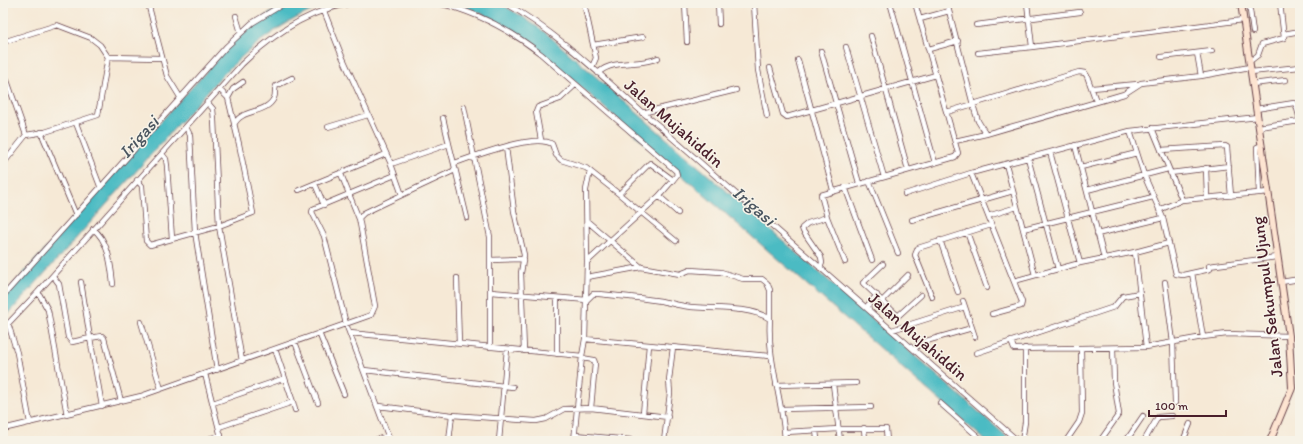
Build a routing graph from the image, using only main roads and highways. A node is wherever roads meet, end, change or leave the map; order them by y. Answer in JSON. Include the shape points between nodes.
{"nodes":[{"id":1,"x":1241,"y":3,"type":"edge"},
{"id":2,"x":1270,"y":441,"type":"edge"}],
"edges":[{"from":1,"to":2,"type":"main road","name":"Jalan Sekumpul Ujung","via":[[1289,336],[1292,388]]}]}
